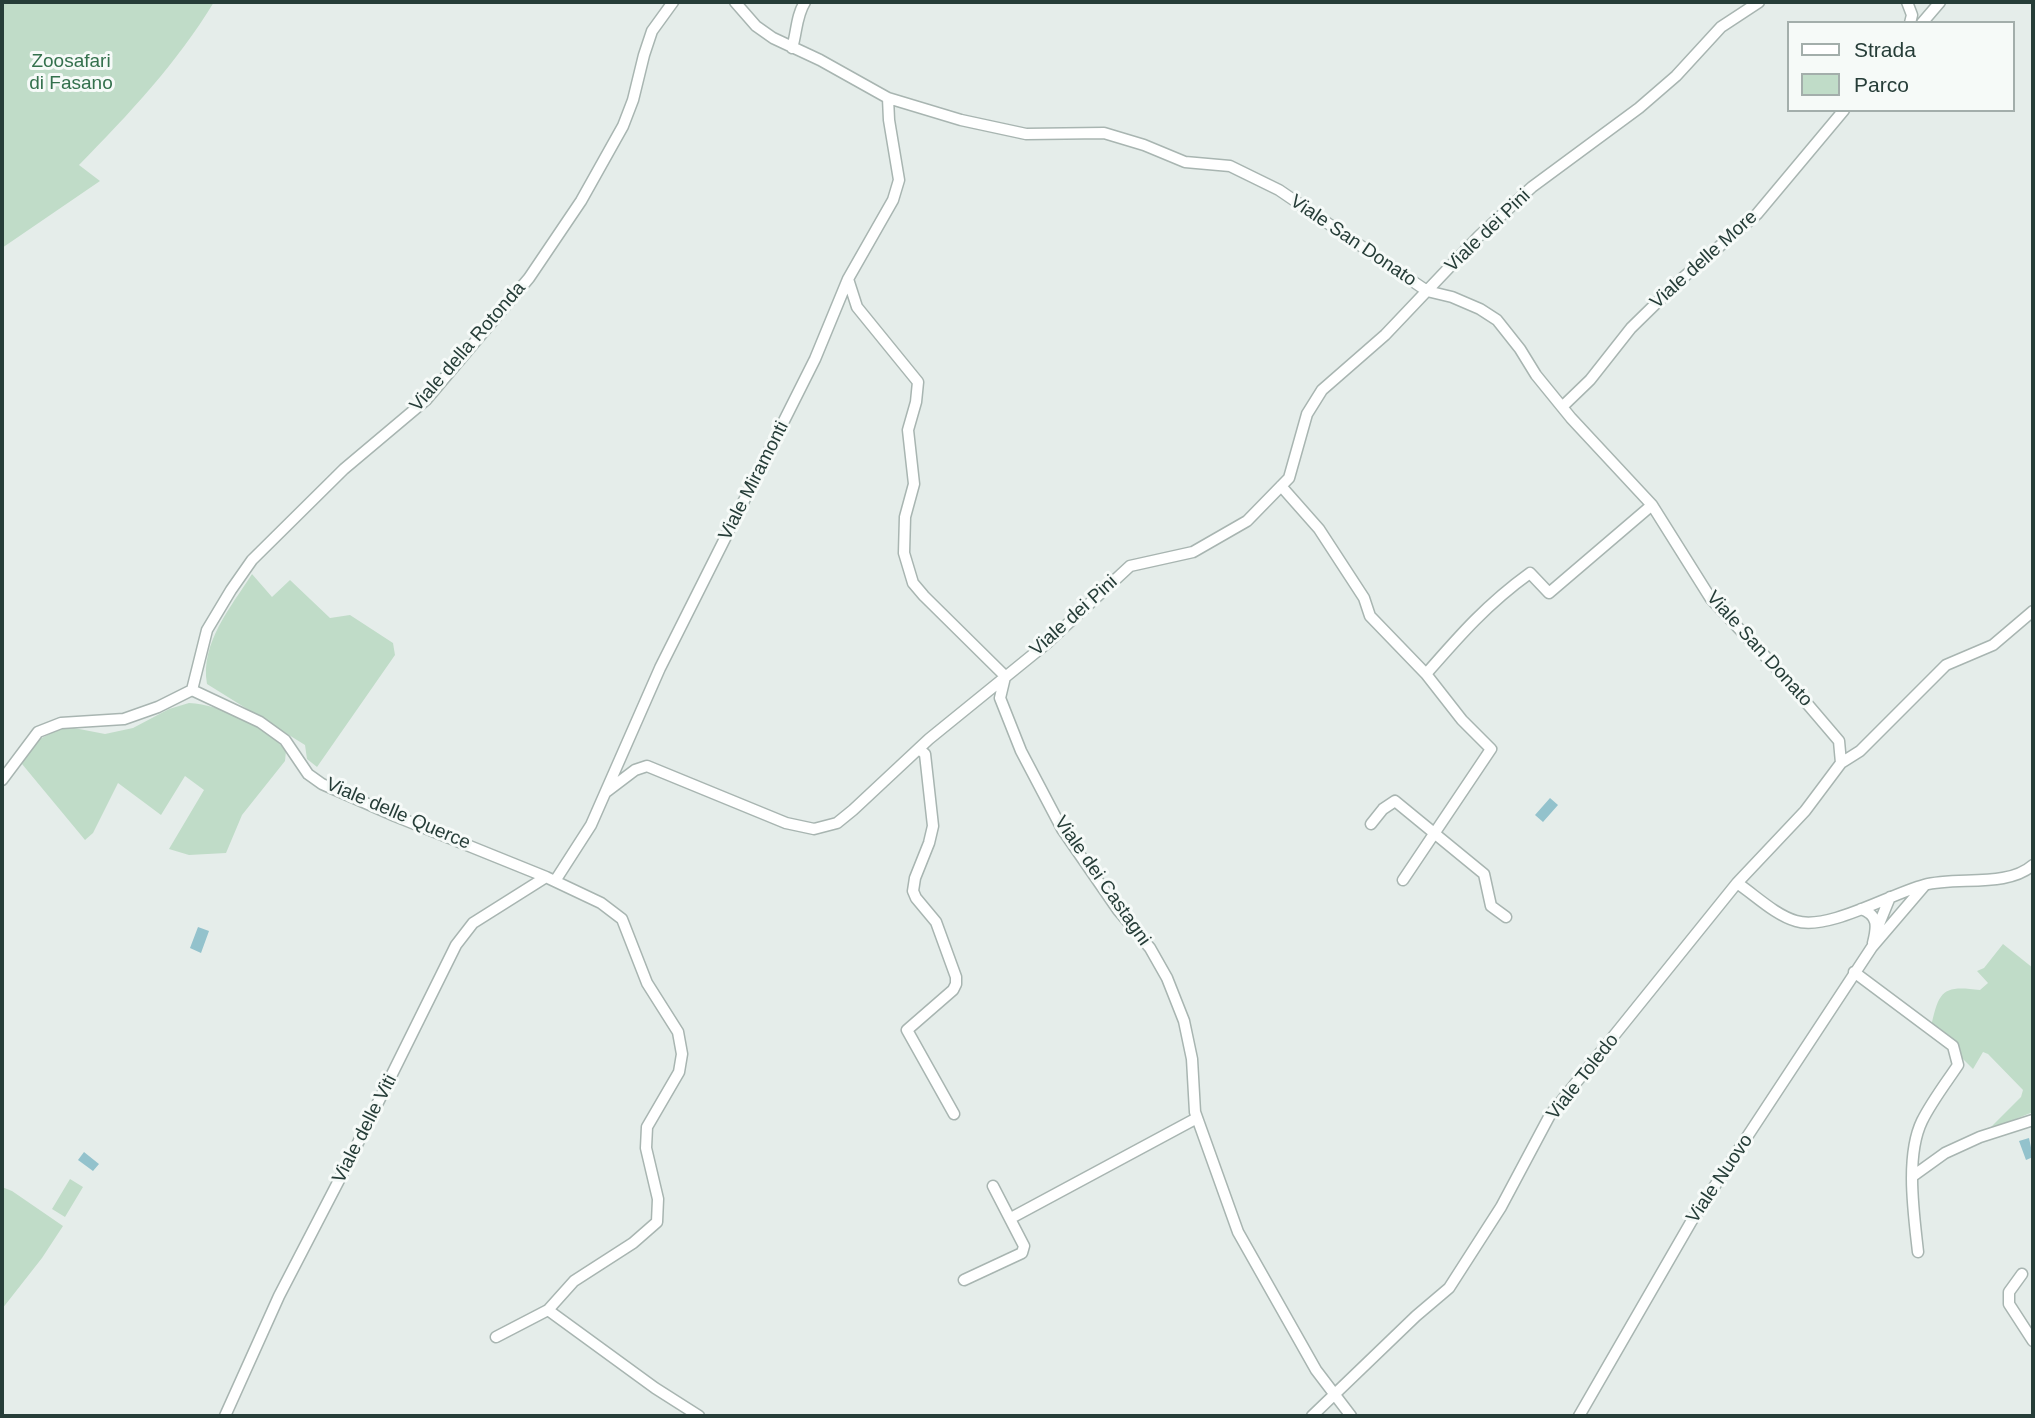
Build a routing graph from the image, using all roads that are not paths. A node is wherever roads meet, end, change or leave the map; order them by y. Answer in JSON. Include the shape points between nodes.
{"nodes":[{"id":1,"x":673,"y":2,"type":"edge"},
{"id":2,"x":735,"y":2,"type":"edge"},
{"id":3,"x":805,"y":2,"type":"edge"},
{"id":4,"x":1759,"y":2,"type":"edge"},
{"id":5,"x":1908,"y":2,"type":"edge"},
{"id":6,"x":1940,"y":2,"type":"edge"},
{"id":7,"x":1910,"y":21,"type":"edge"},
{"id":8,"x":1924,"y":21,"type":"edge"},
{"id":9,"x":792,"y":48,"type":"junction"},
{"id":10,"x":888,"y":98,"type":"junction"},
{"id":11,"x":1842,"y":112,"type":"edge"},
{"id":12,"x":848,"y":279,"type":"junction"},
{"id":13,"x":1427,"y":291,"type":"junction"},
{"id":14,"x":1562,"y":407,"type":"junction"},
{"id":15,"x":1281,"y":486,"type":"junction"},
{"id":16,"x":1652,"y":505,"type":"junction"},
{"id":17,"x":2033,"y":611,"type":"edge"},
{"id":18,"x":1426,"y":674,"type":"junction"},
{"id":19,"x":1005,"y":676,"type":"junction"},
{"id":20,"x":192,"y":690,"type":"junction"},
{"id":21,"x":919,"y":749,"type":"junction"},
{"id":22,"x":1841,"y":763,"type":"junction"},
{"id":23,"x":2,"y":780,"type":"edge"},
{"id":24,"x":606,"y":792,"type":"junction"},
{"id":25,"x":1371,"y":824,"type":"dead end"},
{"id":26,"x":1434,"y":833,"type":"junction"},
{"id":27,"x":2033,"y":865,"type":"edge"},
{"id":28,"x":550,"y":879,"type":"junction"},
{"id":29,"x":1403,"y":880,"type":"dead end"},
{"id":30,"x":1737,"y":883,"type":"junction"},
{"id":31,"x":1925,"y":885,"type":"junction"},
{"id":32,"x":1890,"y":897,"type":"junction"},
{"id":33,"x":1861,"y":909,"type":"junction"},
{"id":34,"x":1506,"y":917,"type":"dead end"},
{"id":35,"x":1894,"y":918,"type":"junction"},
{"id":36,"x":1877,"y":929,"type":"junction"},
{"id":37,"x":1872,"y":947,"type":"junction"},
{"id":38,"x":1854,"y":972,"type":"junction"},
{"id":39,"x":954,"y":1114,"type":"dead end"},
{"id":40,"x":1197,"y":1118,"type":"junction"},
{"id":41,"x":2033,"y":1120,"type":"edge"},
{"id":42,"x":1913,"y":1176,"type":"junction"},
{"id":43,"x":993,"y":1186,"type":"dead end"},
{"id":44,"x":1011,"y":1218,"type":"junction"},
{"id":45,"x":1917,"y":1252,"type":"dead end"},
{"id":46,"x":2022,"y":1274,"type":"dead end"},
{"id":47,"x":964,"y":1280,"type":"dead end"},
{"id":48,"x":548,"y":1310,"type":"junction"},
{"id":49,"x":496,"y":1338,"type":"dead end"},
{"id":50,"x":2033,"y":1341,"type":"edge"},
{"id":51,"x":1334,"y":1395,"type":"junction"},
{"id":52,"x":225,"y":1416,"type":"edge"},
{"id":53,"x":699,"y":1416,"type":"edge"},
{"id":54,"x":1312,"y":1416,"type":"edge"},
{"id":55,"x":1351,"y":1416,"type":"edge"},
{"id":56,"x":1579,"y":1416,"type":"edge"}],
"edges":[{"from":1,"to":20,"type":"street","name":"Viale della Rotonda","via":[[652,31],[623,126],[536,268],[426,400],[344,469],[252,560],[207,630]]},
{"from":2,"to":9,"type":"street","via":[[756,26]]},
{"from":3,"to":9,"type":"street"},
{"from":4,"to":13,"type":"street","name":"Viale dei Pini","via":[[1721,27],[1639,108],[1532,187]]},
{"from":5,"to":7,"type":"street"},
{"from":6,"to":8,"type":"street"},
{"from":9,"to":10,"type":"street","name":"Viale San Donato"},
{"from":10,"to":12,"type":"street","name":"Viale Miramonti","via":[[899,180],[893,200]]},
{"from":10,"to":13,"type":"street","name":"Viale San Donato","via":[[1026,134],[1104,133],[1185,162],[1230,166],[1279,190]]},
{"from":11,"to":14,"type":"street","name":"Viale delle More","via":[[1757,214],[1631,328]]},
{"from":12,"to":19,"type":"street","via":[[857,307],[918,382],[908,430],[914,484],[905,517],[906,564],[924,596]]},
{"from":12,"to":24,"type":"street","name":"Viale Miramonti","via":[[815,359],[660,668]]},
{"from":13,"to":14,"type":"street","name":"Viale San Donato","via":[[1462,301],[1497,320]]},
{"from":13,"to":15,"type":"street","name":"Viale dei Pini","via":[[1322,390],[1307,414],[1289,478]]},
{"from":14,"to":16,"type":"street","name":"Viale San Donato"},
{"from":15,"to":18,"type":"street","via":[[1319,529],[1364,598],[1370,616]]},
{"from":15,"to":19,"type":"street","name":"Viale dei Pini","via":[[1247,522],[1193,552],[1129,566]]},
{"from":16,"to":18,"type":"street","via":[[1549,593],[1530,573],[1508,589],[1473,620]]},
{"from":16,"to":22,"type":"street","name":"Viale San Donato","via":[[1712,599],[1839,740]]},
{"from":17,"to":22,"type":"street","name":"Viale Toledo","via":[[1993,645],[1946,665],[1860,751]]},
{"from":18,"to":26,"type":"street","via":[[1491,749]]},
{"from":19,"to":21,"type":"street","name":"Viale dei Pini"},
{"from":19,"to":40,"type":"street","name":"Viale dei Castagni","via":[[1000,698],[1021,751],[1062,830],[1167,978],[1184,1021]]},
{"from":20,"to":23,"type":"street","via":[[124,719],[61,723],[38,733]]},
{"from":20,"to":28,"type":"street","name":"Viale delle Querce","via":[[260,722],[285,740],[308,774],[322,783]]},
{"from":21,"to":24,"type":"street","name":"Viale dei Pini","via":[[845,817],[814,829],[786,823],[647,766]]},
{"from":21,"to":39,"type":"street","via":[[925,754],[933,826],[913,891],[936,922],[956,984],[907,1030]]},
{"from":22,"to":30,"type":"street","name":"Viale Toledo","via":[[1805,811]]},
{"from":24,"to":28,"type":"street","name":"Viale Miramonti","via":[[591,825]]},
{"from":25,"to":26,"type":"street","via":[[1395,801]]},
{"from":26,"to":29,"type":"street"},
{"from":26,"to":34,"type":"street","via":[[1484,874],[1491,906]]},
{"from":27,"to":31,"type":"street","via":[[2024,874],[2004,878]]},
{"from":28,"to":48,"type":"street","name":"Viale delle Querce","via":[[601,903],[622,919],[646,983],[678,1032],[682,1054],[679,1072],[647,1128],[646,1148],[658,1199],[656,1222],[574,1281]]},
{"from":28,"to":52,"type":"street","name":"Viale delle Viti","via":[[473,923],[456,946],[279,1296]]},
{"from":30,"to":33,"type":"street","via":[[1797,922],[1822,922]]},
{"from":30,"to":51,"type":"street","name":"Viale Toledo","via":[[1550,1115],[1501,1208],[1449,1288]]},
{"from":31,"to":32,"type":"street"},
{"from":31,"to":35,"type":"street","name":"Viale Nuovo"},
{"from":32,"to":33,"type":"street"},
{"from":32,"to":35,"type":"street"},
{"from":32,"to":36,"type":"street","name":"Viale Nuovo"},
{"from":33,"to":36,"type":"street","via":[[1870,912]]},
{"from":35,"to":37,"type":"street","name":"Viale Nuovo"},
{"from":36,"to":37,"type":"street","name":"Viale Nuovo"},
{"from":37,"to":38,"type":"street","name":"Viale Nuovo"},
{"from":38,"to":42,"type":"street","via":[[1953,1046],[1957,1056],[1958,1065],[1921,1124]]},
{"from":38,"to":56,"type":"street","name":"Viale Nuovo","via":[[1691,1223]]},
{"from":40,"to":44,"type":"street"},
{"from":40,"to":51,"type":"street","name":"Viale dei Castagni","via":[[1238,1231]]},
{"from":41,"to":42,"type":"street","via":[[1945,1153]]},
{"from":42,"to":45,"type":"street"},
{"from":43,"to":44,"type":"street"},
{"from":44,"to":47,"type":"street","via":[[1024,1246],[1022,1252]]},
{"from":46,"to":50,"type":"street","via":[[2009,1292],[2009,1304]]},
{"from":48,"to":49,"type":"street"},
{"from":48,"to":53,"type":"street"},
{"from":51,"to":54,"type":"street","name":"Viale Toledo"},
{"from":51,"to":55,"type":"street","name":"Viale dei Castagni"}]}
